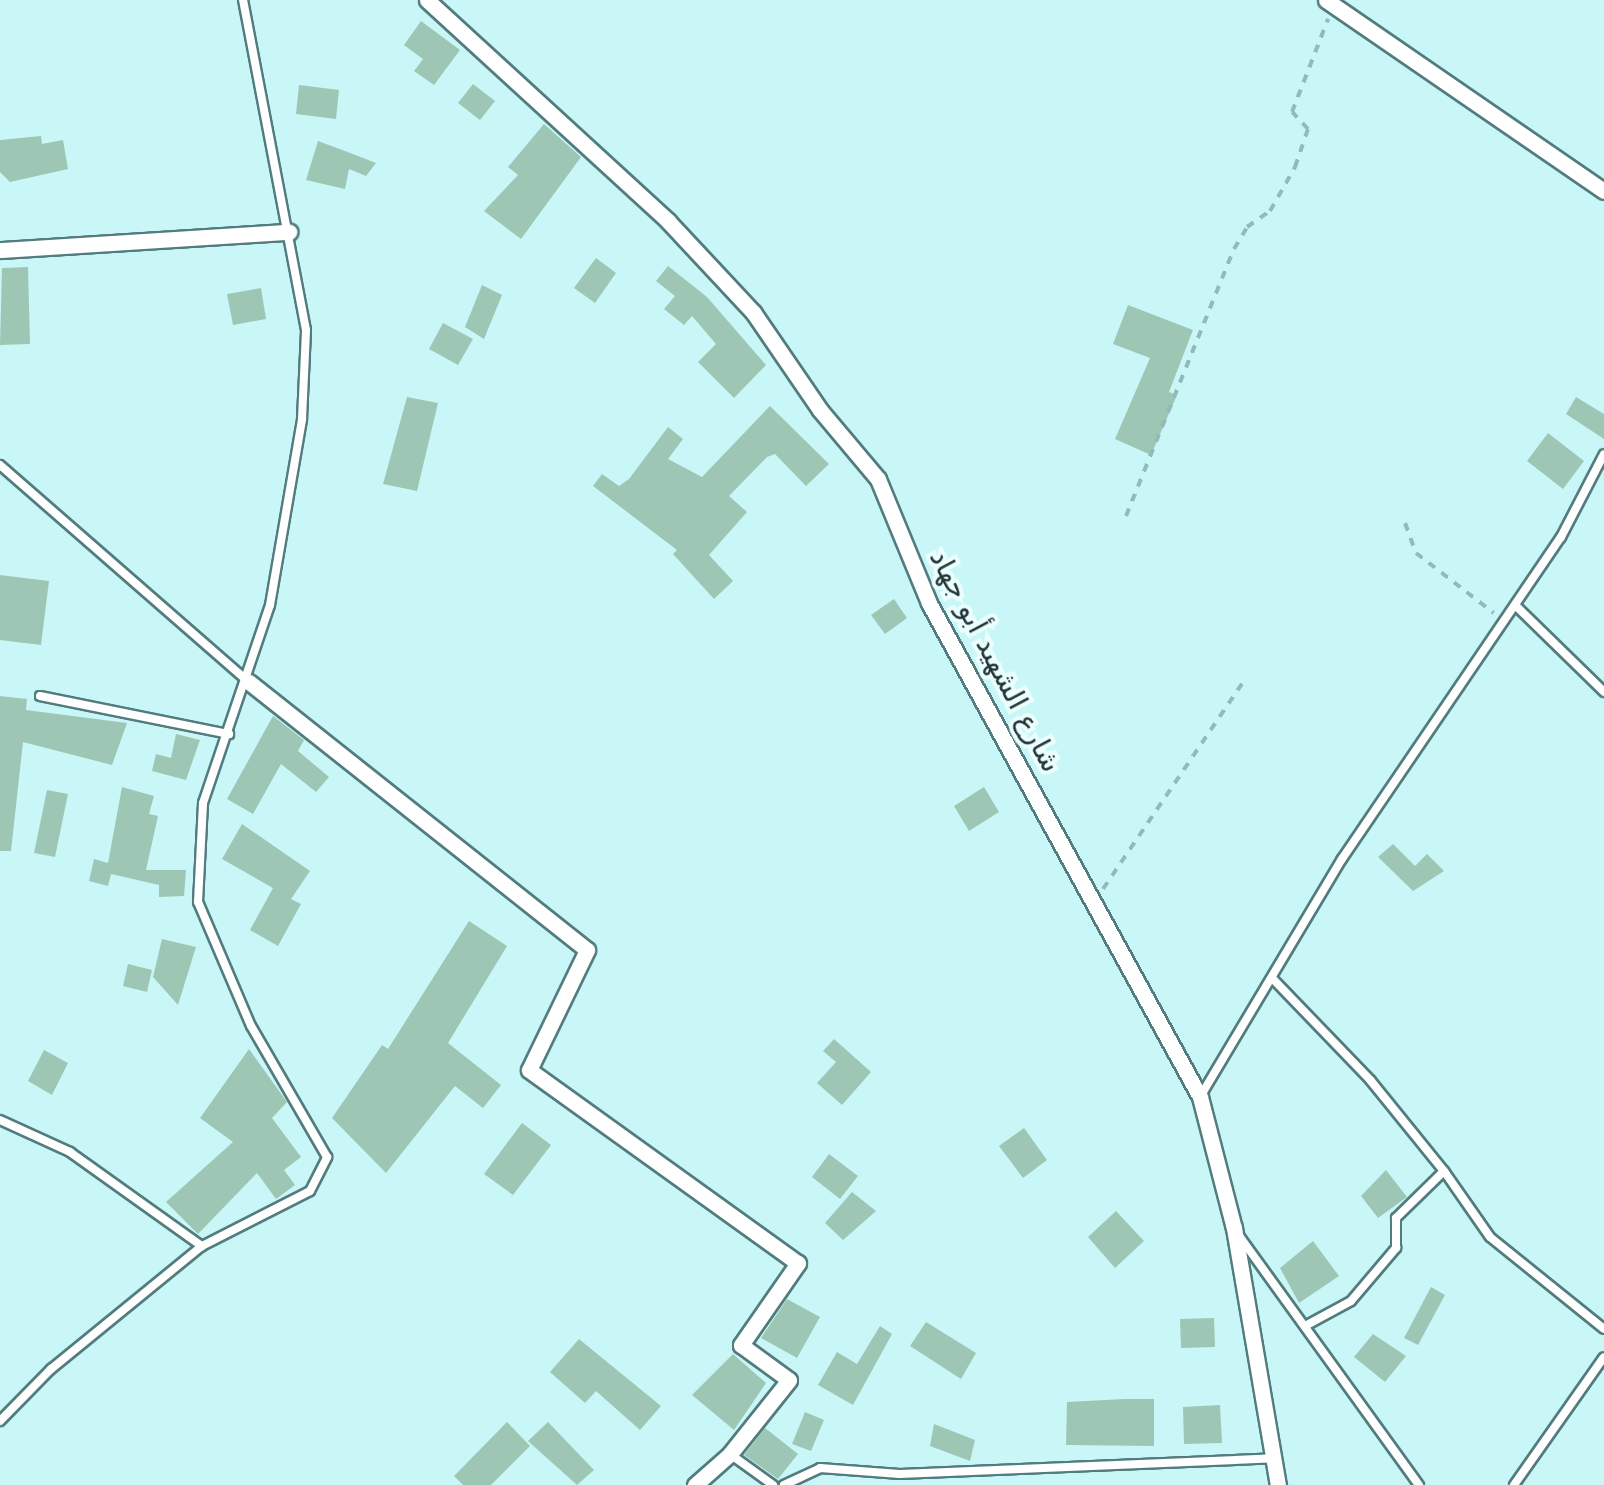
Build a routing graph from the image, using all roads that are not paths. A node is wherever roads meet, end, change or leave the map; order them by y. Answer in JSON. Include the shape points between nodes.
{"nodes":[{"id":1,"x":243,"y":0,"type":"edge"},
{"id":2,"x":426,"y":0,"type":"edge"},
{"id":3,"x":1330,"y":3,"type":"edge"},
{"id":4,"x":1604,"y":191,"type":"edge"},
{"id":5,"x":289,"y":232,"type":"junction"},
{"id":6,"x":0,"y":250,"type":"edge"},
{"id":7,"x":1604,"y":454,"type":"edge"},
{"id":8,"x":0,"y":465,"type":"edge"},
{"id":9,"x":1516,"y":606,"type":"junction"},
{"id":10,"x":250,"y":682,"type":"junction"},
{"id":11,"x":1604,"y":692,"type":"edge"},
{"id":12,"x":40,"y":696,"type":"dead end"},
{"id":13,"x":229,"y":734,"type":"junction"},
{"id":14,"x":1273,"y":979,"type":"junction"},
{"id":15,"x":1200,"y":1097,"type":"junction"},
{"id":16,"x":0,"y":1120,"type":"edge"},
{"id":17,"x":1444,"y":1171,"type":"junction"},
{"id":18,"x":1234,"y":1228,"type":"junction"},
{"id":19,"x":202,"y":1246,"type":"junction"},
{"id":20,"x":1305,"y":1326,"type":"junction"},
{"id":21,"x":1604,"y":1330,"type":"edge"},
{"id":22,"x":1604,"y":1357,"type":"edge"},
{"id":23,"x":0,"y":1421,"type":"edge"},
{"id":24,"x":730,"y":1454,"type":"junction"},
{"id":25,"x":1274,"y":1458,"type":"junction"},
{"id":26,"x":900,"y":1474,"type":"junction"},
{"id":27,"x":695,"y":1485,"type":"edge"},
{"id":28,"x":773,"y":1485,"type":"edge"},
{"id":29,"x":784,"y":1485,"type":"edge"},
{"id":30,"x":895,"y":1485,"type":"edge"},
{"id":31,"x":1278,"y":1485,"type":"edge"},
{"id":32,"x":1419,"y":1485,"type":"edge"},
{"id":33,"x":1514,"y":1485,"type":"edge"}],
"edges":[{"from":1,"to":5,"type":"lane"},
{"from":2,"to":15,"type":"street","name":"شارع الشهيد أبو جهاد","via":[[680,234],[753,312],[820,410],[878,479],[929,604]]},
{"from":3,"to":4,"type":"street"},
{"from":5,"to":6,"type":"street"},
{"from":5,"to":10,"type":"lane","via":[[306,330],[302,420]]},
{"from":7,"to":9,"type":"lane"},
{"from":8,"to":10,"type":"lane"},
{"from":9,"to":11,"type":"lane"},
{"from":9,"to":14,"type":"lane","via":[[1342,859]]},
{"from":10,"to":13,"type":"lane"},
{"from":10,"to":24,"type":"street","via":[[586,950],[528,1070],[798,1263],[741,1345],[789,1380]]},
{"from":12,"to":13,"type":"lane"},
{"from":13,"to":19,"type":"lane","via":[[203,804],[198,902],[251,1026],[327,1158],[310,1191]]},
{"from":14,"to":15,"type":"lane"},
{"from":14,"to":17,"type":"lane","via":[[1371,1081]]},
{"from":15,"to":18,"type":"street","name":"شارع الشهيد أبو جهاد"},
{"from":16,"to":19,"type":"lane","via":[[70,1152]]},
{"from":17,"to":20,"type":"lane","via":[[1396,1218],[1396,1248],[1351,1301]]},
{"from":17,"to":21,"type":"lane","via":[[1490,1237]]},
{"from":18,"to":20,"type":"lane"},
{"from":18,"to":25,"type":"street","name":"شارع الشهيد أبو جهاد"},
{"from":19,"to":23,"type":"lane","via":[[52,1368]]},
{"from":20,"to":32,"type":"lane"},
{"from":22,"to":33,"type":"lane"},
{"from":24,"to":27,"type":"street"},
{"from":24,"to":28,"type":"lane"},
{"from":25,"to":26,"type":"lane"},
{"from":25,"to":31,"type":"street","name":"شارع الشهيد أبو جهاد"},
{"from":26,"to":29,"type":"lane","via":[[820,1468]]},
{"from":26,"to":30,"type":"lane"}]}
